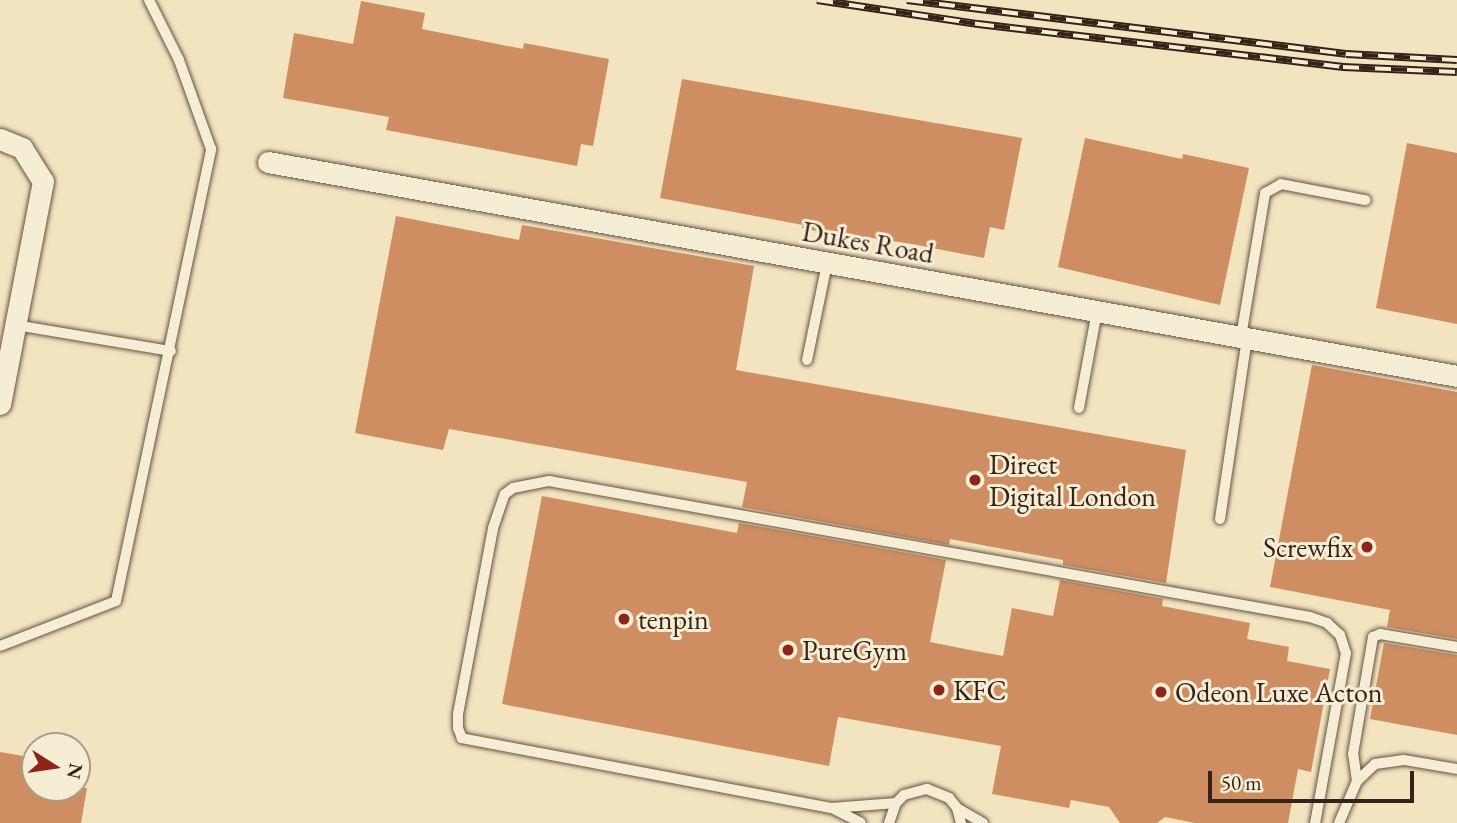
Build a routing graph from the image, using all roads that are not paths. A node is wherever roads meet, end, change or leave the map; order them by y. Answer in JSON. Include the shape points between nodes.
{"nodes":[{"id":1,"x":149,"y":0,"type":"edge"},
{"id":2,"x":0,"y":139,"type":"edge"},
{"id":3,"x":268,"y":162,"type":"dead end"},
{"id":4,"x":1365,"y":200,"type":"dead end"},
{"id":5,"x":827,"y":263,"type":"junction"},
{"id":6,"x":1097,"y":311,"type":"junction"},
{"id":7,"x":15,"y":325,"type":"junction"},
{"id":8,"x":1244,"y":338,"type":"junction"},
{"id":9,"x":171,"y":351,"type":"junction"},
{"id":10,"x":807,"y":360,"type":"dead end"},
{"id":11,"x":1457,"y":376,"type":"edge"},
{"id":12,"x":0,"y":404,"type":"edge"},
{"id":13,"x":1079,"y":408,"type":"dead end"},
{"id":14,"x":1220,"y":519,"type":"dead end"},
{"id":15,"x":0,"y":646,"type":"edge"},
{"id":16,"x":1457,"y":646,"type":"edge"},
{"id":17,"x":1455,"y":769,"type":"edge"},
{"id":18,"x":1357,"y":781,"type":"junction"},
{"id":19,"x":896,"y":803,"type":"junction"},
{"id":20,"x":831,"y":808,"type":"junction"},
{"id":21,"x":957,"y":808,"type":"junction"},
{"id":22,"x":861,"y":823,"type":"edge"},
{"id":23,"x":889,"y":823,"type":"edge"},
{"id":24,"x":961,"y":823,"type":"edge"},
{"id":25,"x":982,"y":823,"type":"edge"},
{"id":26,"x":1315,"y":823,"type":"edge"},
{"id":27,"x":1339,"y":823,"type":"edge"}],
"edges":[{"from":1,"to":9,"type":"lane","via":[[178,60],[211,149]]},
{"from":2,"to":7,"type":"street","via":[[22,148],[43,181]]},
{"from":3,"to":5,"type":"street","name":"Dukes Road"},
{"from":4,"to":8,"type":"lane","via":[[1281,184],[1265,193]]},
{"from":5,"to":6,"type":"street","name":"Dukes Road"},
{"from":5,"to":10,"type":"lane"},
{"from":6,"to":8,"type":"street","name":"Dukes Road"},
{"from":6,"to":13,"type":"lane"},
{"from":7,"to":9,"type":"lane"},
{"from":7,"to":12,"type":"street"},
{"from":8,"to":11,"type":"street","name":"Dukes Road"},
{"from":8,"to":14,"type":"lane"},
{"from":9,"to":15,"type":"lane","via":[[116,601]]},
{"from":16,"to":18,"type":"lane","via":[[1380,634],[1373,637],[1353,754]]},
{"from":17,"to":18,"type":"lane","via":[[1388,760],[1375,764]]},
{"from":18,"to":27,"type":"lane"},
{"from":19,"to":20,"type":"lane"},
{"from":19,"to":21,"type":"lane","via":[[915,790],[927,789],[941,793]]},
{"from":19,"to":23,"type":"lane"},
{"from":20,"to":22,"type":"lane"},
{"from":20,"to":26,"type":"lane","via":[[462,738],[458,713],[493,528],[505,494],[548,481],[1327,623],[1340,635],[1346,653]]},
{"from":21,"to":24,"type":"lane"},
{"from":21,"to":25,"type":"lane"}]}
